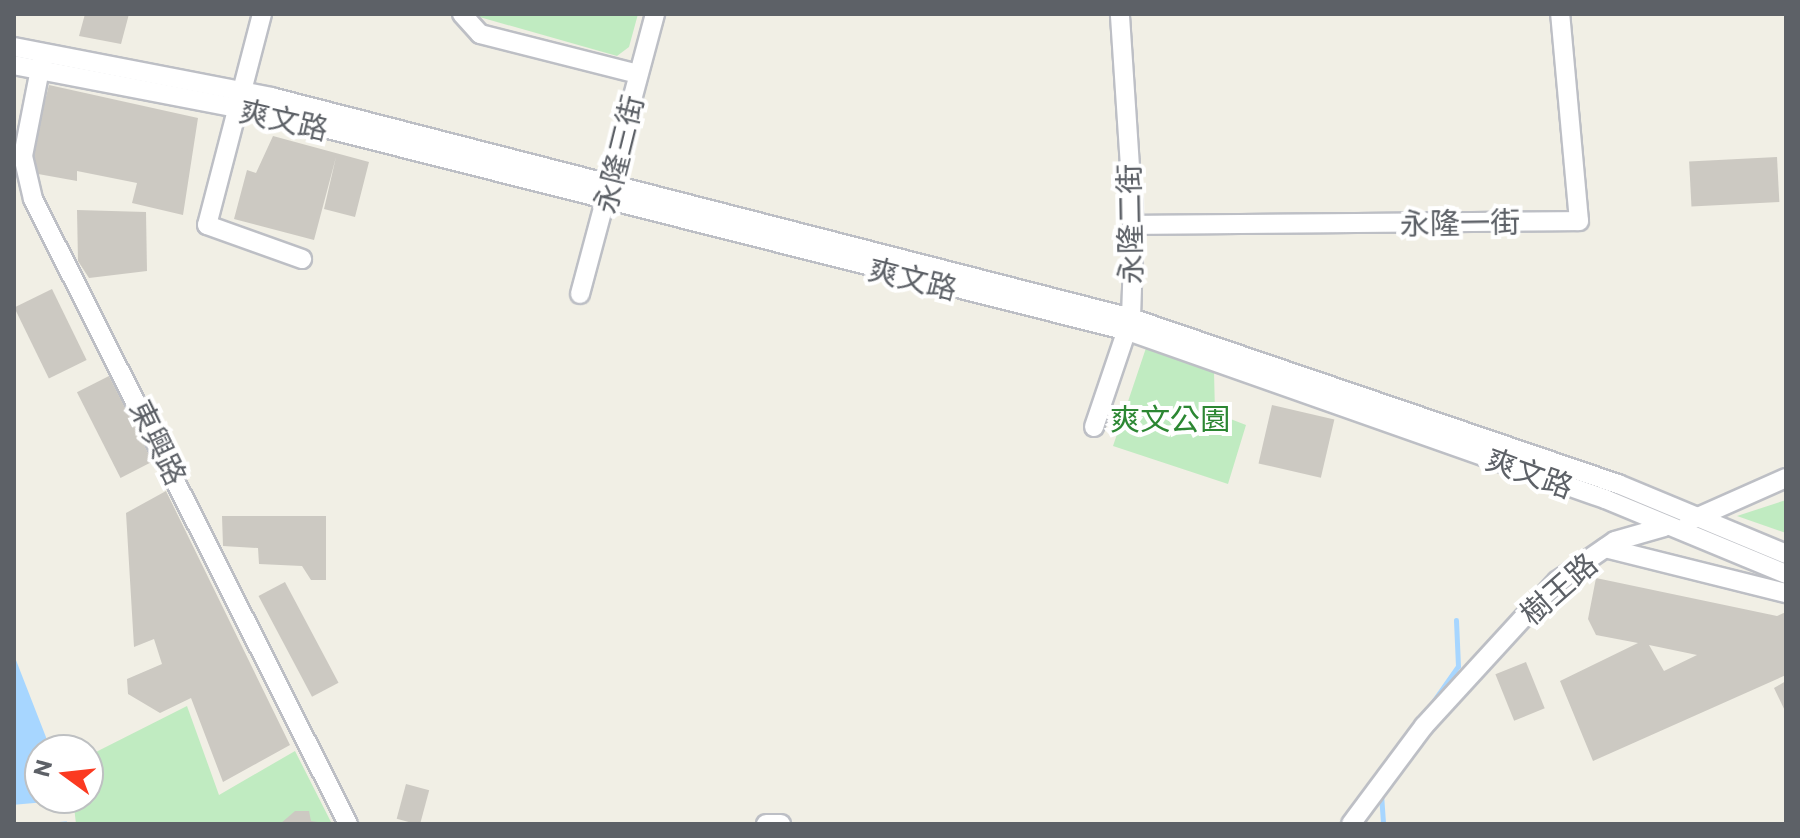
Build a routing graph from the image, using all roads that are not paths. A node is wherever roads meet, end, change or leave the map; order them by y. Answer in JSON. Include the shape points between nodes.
{"nodes":[{"id":1,"x":262,"y":14,"type":"edge"},
{"id":2,"x":462,"y":14,"type":"edge"},
{"id":3,"x":655,"y":14,"type":"edge"},
{"id":4,"x":1120,"y":14,"type":"edge"},
{"id":5,"x":1560,"y":14,"type":"edge"},
{"id":6,"x":14,"y":47,"type":"edge"},
{"id":7,"x":41,"y":61,"type":"junction"},
{"id":8,"x":14,"y":65,"type":"edge"},
{"id":9,"x":638,"y":74,"type":"junction"},
{"id":10,"x":237,"y":99,"type":"junction"},
{"id":11,"x":608,"y":193,"type":"junction"},
{"id":12,"x":1133,"y":225,"type":"junction"},
{"id":13,"x":302,"y":259,"type":"dead end"},
{"id":14,"x":580,"y":294,"type":"dead end"},
{"id":15,"x":1130,"y":324,"type":"junction"},
{"id":16,"x":1094,"y":427,"type":"dead end"},
{"id":17,"x":1786,"y":478,"type":"edge"},
{"id":18,"x":1694,"y":520,"type":"junction"},
{"id":19,"x":1661,"y":528,"type":"junction"},
{"id":20,"x":1605,"y":548,"type":"junction"},
{"id":21,"x":1786,"y":554,"type":"edge"},
{"id":22,"x":1786,"y":574,"type":"edge"},
{"id":23,"x":1786,"y":593,"type":"edge"},
{"id":24,"x":348,"y":824,"type":"edge"},
{"id":25,"x":766,"y":824,"type":"edge"},
{"id":26,"x":781,"y":824,"type":"edge"},
{"id":27,"x":1351,"y":824,"type":"edge"}],
"edges":[{"from":1,"to":10,"type":"street"},
{"from":2,"to":9,"type":"street","via":[[480,34]]},
{"from":3,"to":9,"type":"street","name":"永隆三街"},
{"from":4,"to":12,"type":"street","name":"永隆二街"},
{"from":5,"to":12,"type":"street","name":"永隆一街","via":[[1579,221]]},
{"from":6,"to":7,"type":"street","name":"爽文路"},
{"from":7,"to":8,"type":"street","name":"爽文路"},
{"from":7,"to":10,"type":"street","name":"爽文路"},
{"from":7,"to":24,"type":"street","name":"東興路","via":[[23,156],[33,199]]},
{"from":9,"to":11,"type":"street","name":"永隆三街"},
{"from":10,"to":11,"type":"street","name":"爽文路"},
{"from":10,"to":13,"type":"street","via":[[207,225]]},
{"from":11,"to":14,"type":"street","name":"永隆三街"},
{"from":11,"to":15,"type":"street","name":"爽文路"},
{"from":12,"to":15,"type":"street","name":"永隆二街"},
{"from":15,"to":16,"type":"street","name":"永隆二街"},
{"from":15,"to":18,"type":"street","name":"爽文路","via":[[1618,484]]},
{"from":15,"to":19,"type":"street","name":"爽文路","via":[[1605,499]]},
{"from":17,"to":18,"type":"street","name":"樹王路"},
{"from":18,"to":19,"type":"street","name":"樹王路"},
{"from":18,"to":21,"type":"street","name":"爽文路"},
{"from":19,"to":20,"type":"street","name":"樹王路"},
{"from":19,"to":22,"type":"street","name":"爽文路"},
{"from":20,"to":23,"type":"street"},
{"from":20,"to":27,"type":"street","name":"樹王路","via":[[1521,618]]},
{"from":25,"to":26,"type":"street"}]}
